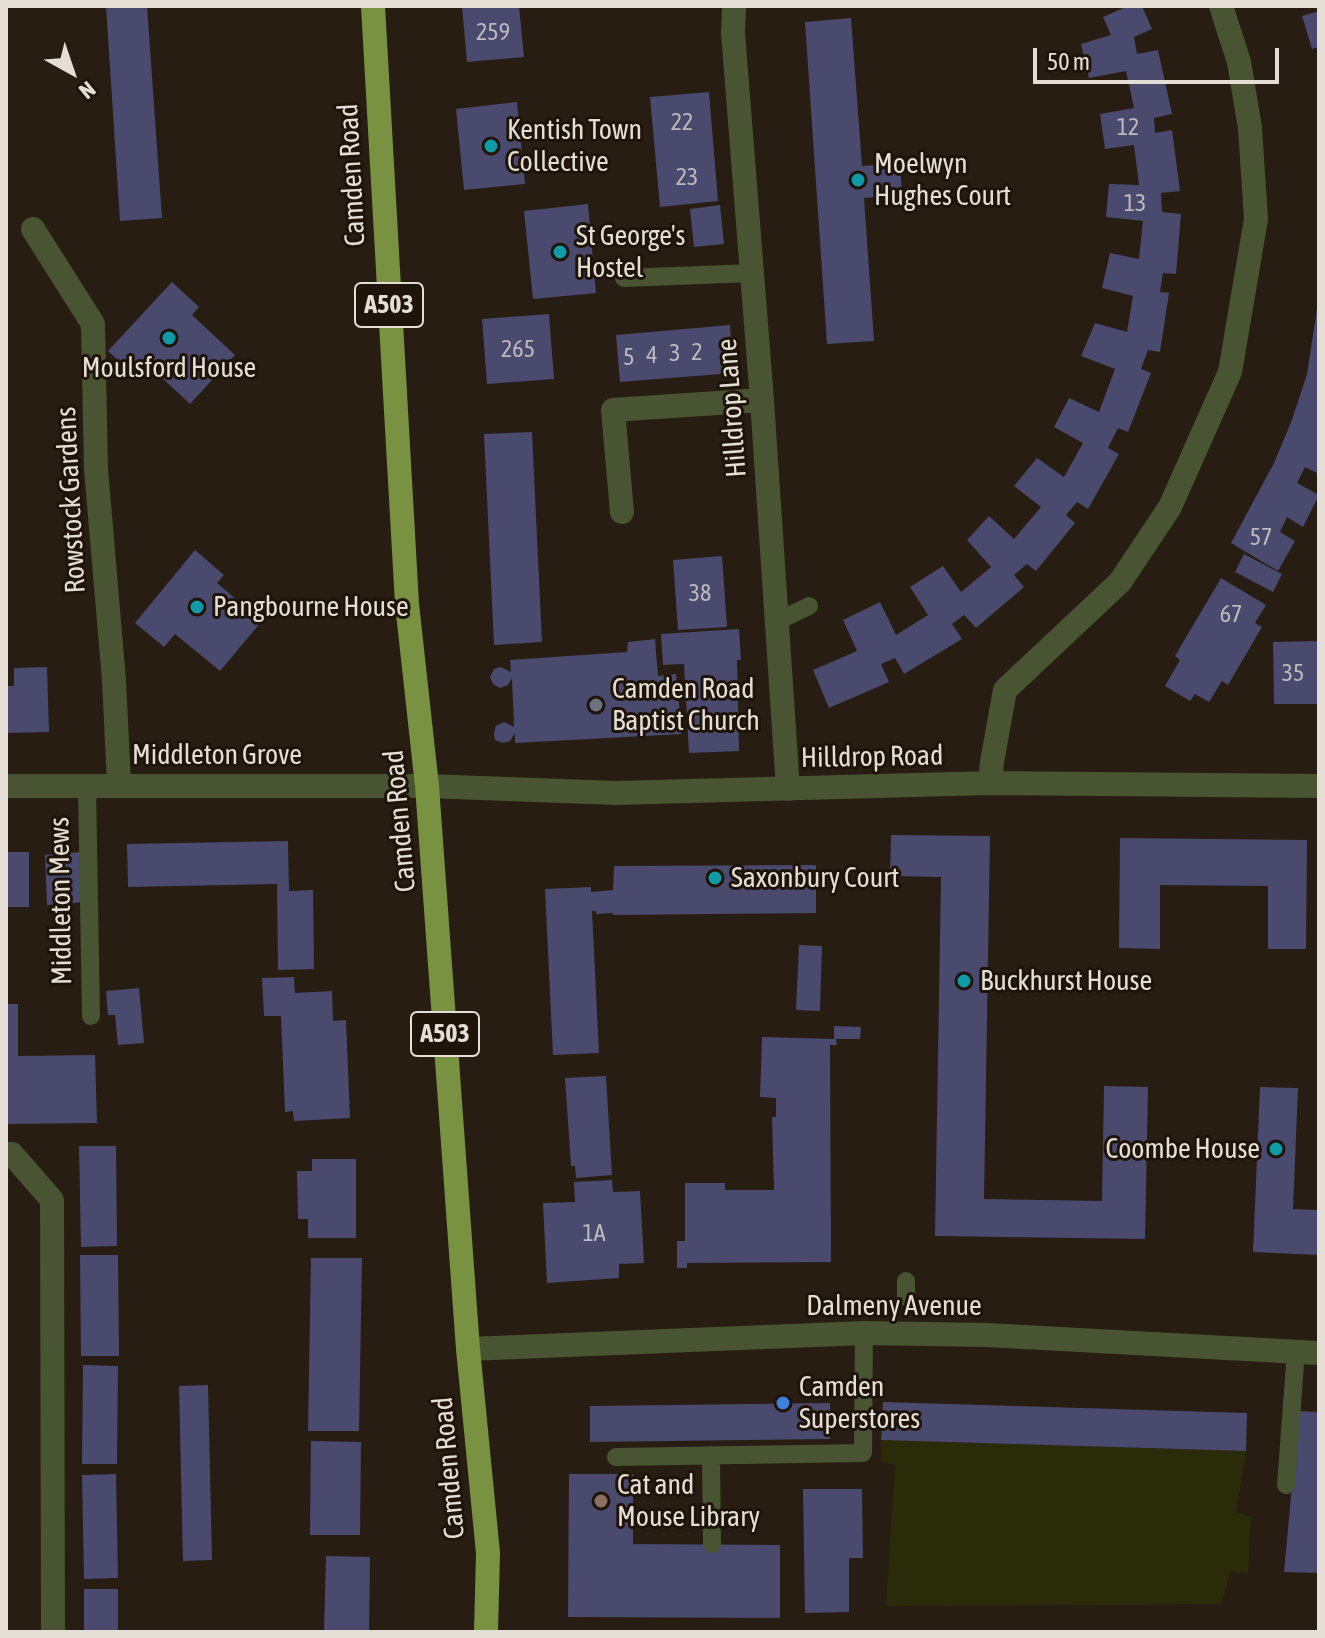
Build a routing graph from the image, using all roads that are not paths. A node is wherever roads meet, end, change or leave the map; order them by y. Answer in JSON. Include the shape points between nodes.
{"nodes":[{"id":1,"x":373,"y":6,"type":"edge"},
{"id":2,"x":1221,"y":6,"type":"edge"},
{"id":3,"x":735,"y":14,"type":"edge"},
{"id":4,"x":33,"y":229,"type":"dead end"},
{"id":5,"x":752,"y":273,"type":"junction"},
{"id":6,"x":624,"y":278,"type":"dead end"},
{"id":7,"x":762,"y":400,"type":"junction"},
{"id":8,"x":622,"y":512,"type":"dead end"},
{"id":9,"x":809,"y":606,"type":"dead end"},
{"id":10,"x":778,"y":621,"type":"junction"},
{"id":11,"x":990,"y":783,"type":"junction"},
{"id":12,"x":119,"y":784,"type":"junction"},
{"id":13,"x":6,"y":786,"type":"edge"},
{"id":14,"x":87,"y":786,"type":"junction"},
{"id":15,"x":427,"y":786,"type":"junction"},
{"id":16,"x":1319,"y":786,"type":"edge"},
{"id":17,"x":788,"y":789,"type":"junction"},
{"id":18,"x":91,"y":1016,"type":"dead end"},
{"id":19,"x":6,"y":1154,"type":"edge"},
{"id":20,"x":864,"y":1333,"type":"junction"},
{"id":21,"x":468,"y":1349,"type":"junction"},
{"id":22,"x":1308,"y":1352,"type":"edge"},
{"id":23,"x":711,"y":1455,"type":"junction"},
{"id":24,"x":616,"y":1457,"type":"dead end"},
{"id":25,"x":1286,"y":1485,"type":"dead end"},
{"id":26,"x":712,"y":1544,"type":"dead end"},
{"id":27,"x":53,"y":1632,"type":"edge"},
{"id":28,"x":486,"y":1632,"type":"edge"}],
"edges":[{"from":1,"to":15,"type":"highway","name":"Camden Road","number":"A503","via":[[407,604]]},
{"from":2,"to":11,"type":"street","via":[[1250,128],[1256,219],[1230,372],[1170,507],[1120,582],[1005,690]]},
{"from":3,"to":5,"type":"street","name":"Hilldrop Lane"},
{"from":4,"to":12,"type":"street","name":"Rowstock Gardens","via":[[93,324],[96,469]]},
{"from":5,"to":6,"type":"lane"},
{"from":5,"to":7,"type":"street","name":"Hilldrop Lane"},
{"from":7,"to":8,"type":"street","via":[[613,410]]},
{"from":7,"to":10,"type":"street","name":"Hilldrop Lane"},
{"from":9,"to":10,"type":"lane"},
{"from":10,"to":17,"type":"street","name":"Hilldrop Lane"},
{"from":11,"to":16,"type":"street","name":"Hilldrop Road"},
{"from":11,"to":17,"type":"street","name":"Hilldrop Road"},
{"from":12,"to":14,"type":"street","name":"Middleton Grove"},
{"from":12,"to":15,"type":"street","name":"Middleton Grove"},
{"from":13,"to":14,"type":"street","name":"Middleton Grove"},
{"from":14,"to":18,"type":"lane","name":"Middleton Mews"},
{"from":15,"to":17,"type":"street","name":"Hilldrop Road","via":[[616,793]]},
{"from":15,"to":21,"type":"highway","name":"Camden Road","number":"A503"},
{"from":19,"to":27,"type":"street","via":[[12,1154],[52,1200]]},
{"from":20,"to":21,"type":"street","name":"Dalmeny Avenue"},
{"from":20,"to":22,"type":"street","name":"Dalmeny Avenue"},
{"from":20,"to":23,"type":"lane","via":[[863,1453]]},
{"from":21,"to":28,"type":"highway","name":"Camden Road","number":"A503","via":[[488,1553]]},
{"from":22,"to":25,"type":"lane"},
{"from":23,"to":24,"type":"lane"},
{"from":23,"to":26,"type":"lane"}]}
